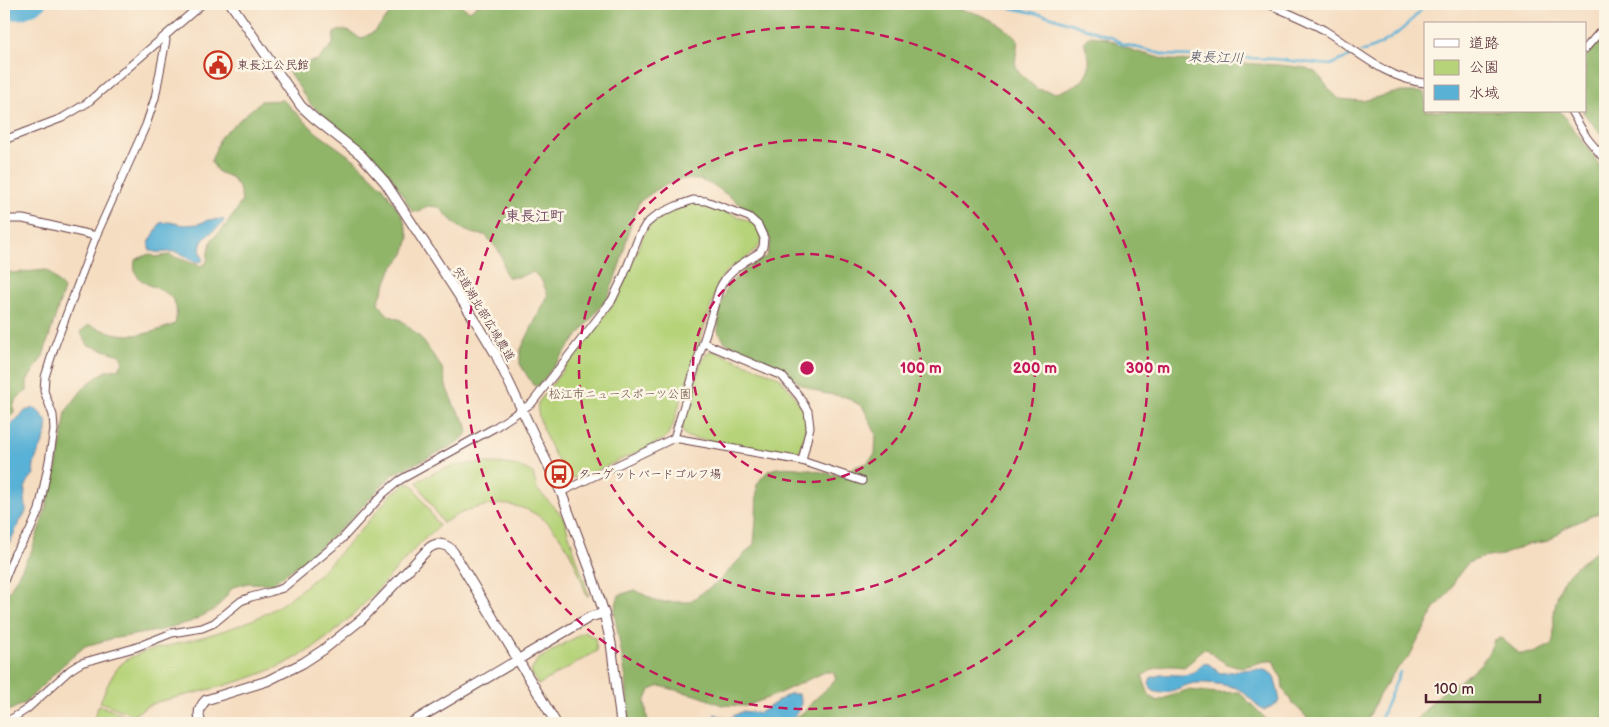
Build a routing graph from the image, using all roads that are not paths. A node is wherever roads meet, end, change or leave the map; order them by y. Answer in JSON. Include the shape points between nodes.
{"nodes":[{"id":1,"x":202,"y":4,"type":"edge"},
{"id":2,"x":231,"y":4,"type":"edge"},
{"id":3,"x":1268,"y":4,"type":"edge"},
{"id":4,"x":1605,"y":26,"type":"edge"},
{"id":5,"x":164,"y":37,"type":"junction"},
{"id":6,"x":1586,"y":48,"type":"edge"},
{"id":7,"x":1424,"y":83,"type":"edge"},
{"id":8,"x":1572,"y":112,"type":"edge"},
{"id":9,"x":4,"y":140,"type":"edge"},
{"id":10,"x":1605,"y":160,"type":"edge"},
{"id":11,"x":4,"y":219,"type":"edge"},
{"id":12,"x":96,"y":236,"type":"junction"},
{"id":13,"x":704,"y":343,"type":"junction"},
{"id":14,"x":522,"y":409,"type":"junction"},
{"id":15,"x":674,"y":438,"type":"junction"},
{"id":16,"x":802,"y":461,"type":"junction"},
{"id":17,"x":862,"y":481,"type":"dead end"},
{"id":18,"x":561,"y":492,"type":"junction"},
{"id":19,"x":4,"y":581,"type":"edge"},
{"id":20,"x":604,"y":613,"type":"junction"},
{"id":21,"x":519,"y":660,"type":"junction"},
{"id":22,"x":4,"y":722,"type":"edge"},
{"id":23,"x":201,"y":723,"type":"edge"},
{"id":24,"x":411,"y":723,"type":"edge"},
{"id":25,"x":556,"y":723,"type":"edge"},
{"id":26,"x":621,"y":723,"type":"edge"}],
"edges":[{"from":1,"to":5,"type":"street"},
{"from":2,"to":14,"type":"street","name":"宍道湖北部広域農道","via":[[301,106],[361,154],[385,182],[480,328]]},
{"from":3,"to":7,"type":"street","via":[[1324,31],[1393,75]]},
{"from":4,"to":6,"type":"street"},
{"from":5,"to":9,"type":"street","via":[[75,111]]},
{"from":5,"to":12,"type":"street","via":[[155,98],[146,125]]},
{"from":8,"to":10,"type":"street"},
{"from":11,"to":12,"type":"street","via":[[23,219]]},
{"from":12,"to":19,"type":"street","via":[[45,377],[44,391],[54,422],[50,461],[39,510],[15,553]]},
{"from":13,"to":14,"type":"street","via":[[724,278],[760,252],[764,238],[758,225],[749,217],[706,201],[693,200],[657,215],[646,224],[612,300],[532,403]]},
{"from":13,"to":15,"type":"street"},
{"from":13,"to":16,"type":"street","via":[[782,376],[799,396],[808,412],[810,427]]},
{"from":14,"to":18,"type":"street","name":"宍道湖北部広域農道"},
{"from":14,"to":22,"type":"street","via":[[400,480],[342,538],[283,588],[251,596],[202,628],[172,633],[81,663],[27,709]]},
{"from":15,"to":16,"type":"street"},
{"from":15,"to":18,"type":"street"},
{"from":16,"to":17,"type":"street"},
{"from":18,"to":20,"type":"street","name":"宍道湖北部広域農道"},
{"from":20,"to":21,"type":"street","via":[[590,617]]},
{"from":20,"to":26,"type":"street","name":"宍道湖北部広域農道"},
{"from":21,"to":23,"type":"street","via":[[452,549],[436,544],[347,632],[303,663],[267,680],[206,700],[198,713]]},
{"from":21,"to":24,"type":"street"},
{"from":21,"to":25,"type":"street"}]}
